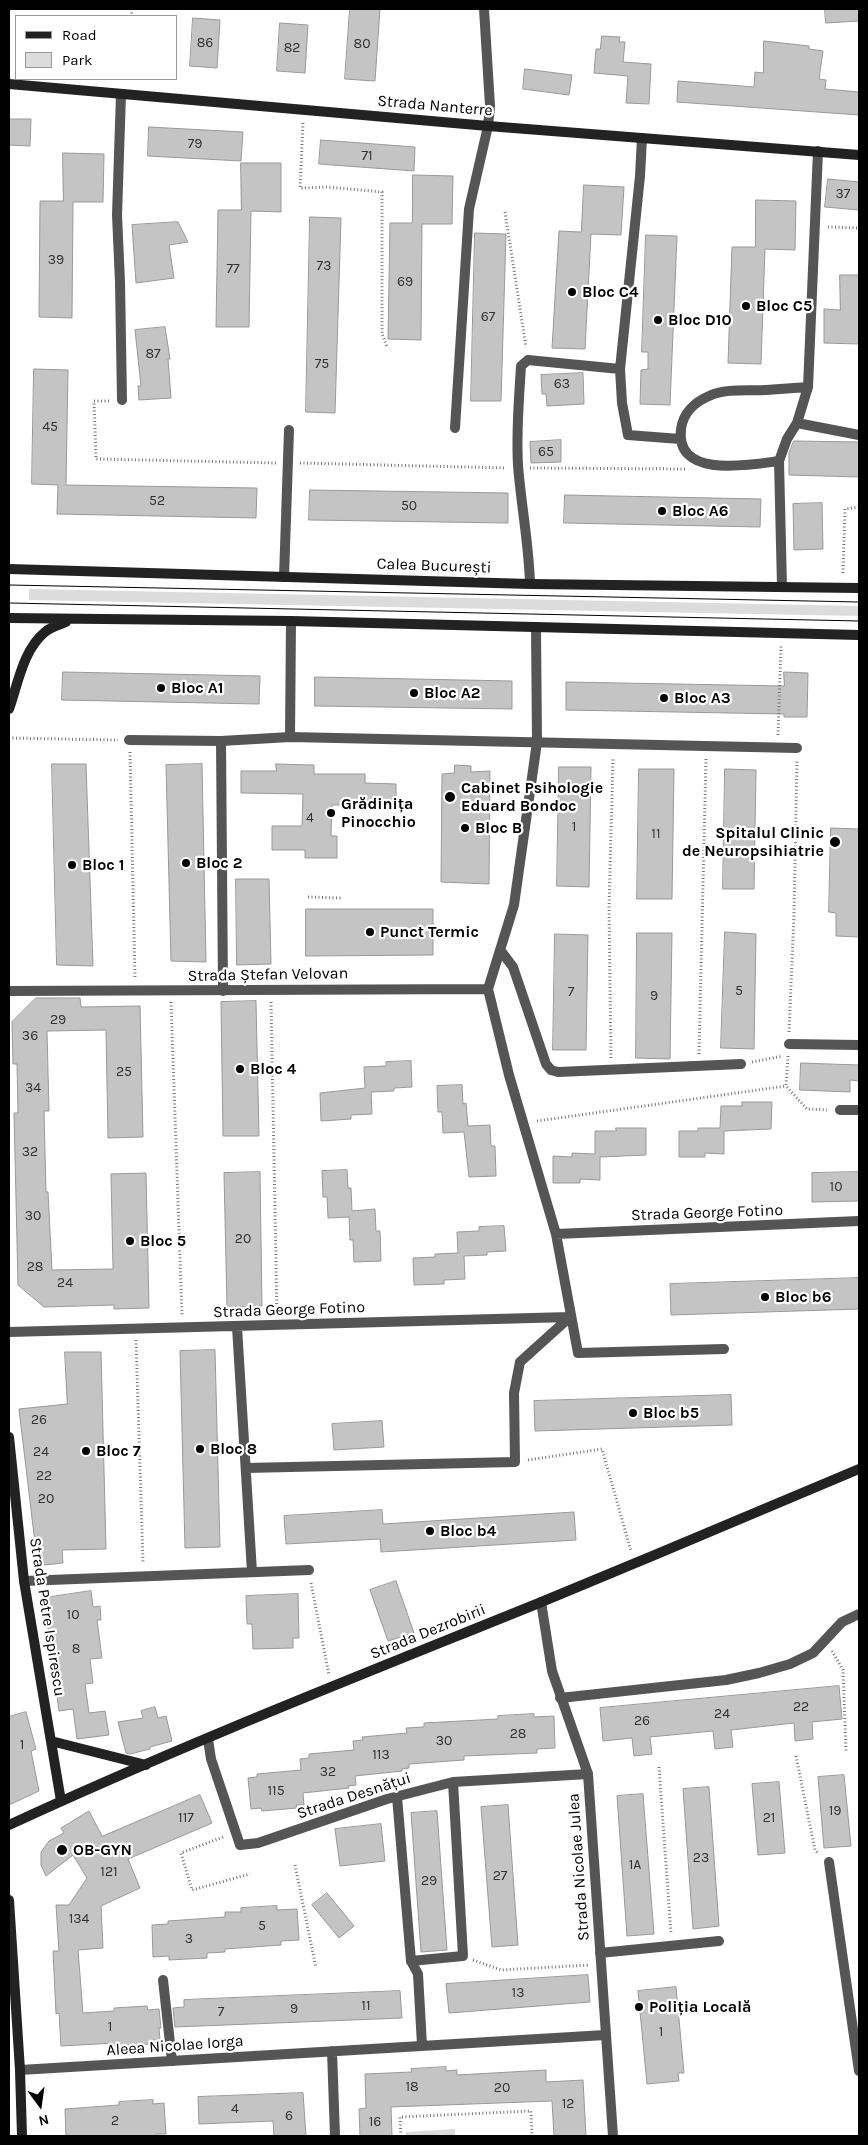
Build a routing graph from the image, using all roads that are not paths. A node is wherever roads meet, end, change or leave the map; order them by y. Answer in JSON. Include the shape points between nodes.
{"nodes":[{"id":1,"x":484,"y":9,"type":"edge"},
{"id":2,"x":9,"y":84,"type":"edge"},
{"id":3,"x":121,"y":94,"type":"junction"},
{"id":4,"x":488,"y":126,"type":"junction"},
{"id":5,"x":642,"y":138,"type":"junction"},
{"id":6,"x":818,"y":151,"type":"junction"},
{"id":7,"x":859,"y":155,"type":"edge"},
{"id":8,"x":620,"y":369,"type":"junction"},
{"id":9,"x":808,"y":387,"type":"junction"},
{"id":10,"x":122,"y":400,"type":"road end"},
{"id":11,"x":797,"y":423,"type":"junction"},
{"id":12,"x":455,"y":428,"type":"dead end"},
{"id":13,"x":289,"y":430,"type":"dead end"},
{"id":14,"x":859,"y":435,"type":"edge"},
{"id":15,"x":680,"y":438,"type":"junction"},
{"id":16,"x":779,"y":461,"type":"junction"},
{"id":17,"x":9,"y":569,"type":"edge"},
{"id":18,"x":284,"y":576,"type":"junction"},
{"id":19,"x":530,"y":584,"type":"junction"},
{"id":20,"x":782,"y":587,"type":"junction"},
{"id":21,"x":859,"y":588,"type":"edge"},
{"id":22,"x":9,"y":618,"type":"edge"},
{"id":23,"x":71,"y":620,"type":"junction"},
{"id":24,"x":291,"y":621,"type":"junction"},
{"id":25,"x":536,"y":627,"type":"junction"},
{"id":26,"x":859,"y":635,"type":"edge"},
{"id":27,"x":9,"y":708,"type":"edge"},
{"id":28,"x":290,"y":737,"type":"junction"},
{"id":29,"x":129,"y":740,"type":"road end"},
{"id":30,"x":221,"y":741,"type":"junction"},
{"id":31,"x":537,"y":742,"type":"junction"},
{"id":32,"x":797,"y":748,"type":"road end"},
{"id":33,"x":501,"y":951,"type":"junction"},
{"id":34,"x":488,"y":989,"type":"junction"},
{"id":35,"x":223,"y":991,"type":"junction"},
{"id":36,"x":9,"y":992,"type":"edge"},
{"id":37,"x":789,"y":1044,"type":"road end"},
{"id":38,"x":859,"y":1046,"type":"edge"},
{"id":39,"x":741,"y":1064,"type":"road end"},
{"id":40,"x":840,"y":1110,"type":"road end"},
{"id":41,"x":859,"y":1110,"type":"edge"},
{"id":42,"x":859,"y":1221,"type":"edge"},
{"id":43,"x":556,"y":1234,"type":"junction"},
{"id":44,"x":570,"y":1317,"type":"junction"},
{"id":45,"x":237,"y":1327,"type":"junction"},
{"id":46,"x":9,"y":1332,"type":"edge"},
{"id":47,"x":724,"y":1348,"type":"dead end"},
{"id":48,"x":9,"y":1438,"type":"edge"},
{"id":49,"x":246,"y":1468,"type":"junction"},
{"id":50,"x":859,"y":1469,"type":"edge"},
{"id":51,"x":309,"y":1570,"type":"road end"},
{"id":52,"x":252,"y":1572,"type":"junction"},
{"id":53,"x":24,"y":1581,"type":"junction"},
{"id":54,"x":541,"y":1602,"type":"junction"},
{"id":55,"x":859,"y":1614,"type":"edge"},
{"id":56,"x":560,"y":1698,"type":"junction"},
{"id":57,"x":208,"y":1739,"type":"junction"},
{"id":58,"x":51,"y":1741,"type":"junction"},
{"id":59,"x":146,"y":1765,"type":"junction"},
{"id":60,"x":588,"y":1774,"type":"junction"},
{"id":61,"x":453,"y":1782,"type":"junction"},
{"id":62,"x":397,"y":1797,"type":"junction"},
{"id":63,"x":61,"y":1801,"type":"junction"},
{"id":64,"x":9,"y":1825,"type":"edge"},
{"id":65,"x":829,"y":1862,"type":"road end"},
{"id":66,"x":9,"y":1900,"type":"edge"},
{"id":67,"x":719,"y":1941,"type":"dead end"},
{"id":68,"x":600,"y":1953,"type":"junction"},
{"id":69,"x":411,"y":1961,"type":"junction"},
{"id":70,"x":163,"y":1980,"type":"dead end"},
{"id":71,"x":605,"y":2035,"type":"junction"},
{"id":72,"x":422,"y":2045,"type":"junction"},
{"id":73,"x":332,"y":2051,"type":"junction"},
{"id":74,"x":172,"y":2061,"type":"junction"},
{"id":75,"x":20,"y":2070,"type":"junction"},
{"id":76,"x":859,"y":2071,"type":"edge"},
{"id":77,"x":22,"y":2136,"type":"edge"},
{"id":78,"x":335,"y":2136,"type":"edge"},
{"id":79,"x":613,"y":2136,"type":"edge"}],
"edges":[{"from":1,"to":4,"type":"street","via":[[490,106]]},
{"from":2,"to":3,"type":"street","name":"Strada Nanterre"},
{"from":3,"to":4,"type":"street","name":"Strada Nanterre"},
{"from":3,"to":10,"type":"street","via":[[117,215]]},
{"from":4,"to":5,"type":"street","name":"Strada Nanterre"},
{"from":4,"to":12,"type":"street","via":[[469,209]]},
{"from":5,"to":6,"type":"street","name":"Strada Nanterre"},
{"from":5,"to":8,"type":"street"},
{"from":6,"to":7,"type":"street","name":"Strada Nanterre"},
{"from":6,"to":9,"type":"street"},
{"from":8,"to":15,"type":"street","via":[[628,436]]},
{"from":8,"to":19,"type":"street","via":[[528,360],[522,366],[516,428]]},
{"from":9,"to":11,"type":"street"},
{"from":9,"to":15,"type":"street","via":[[711,394],[692,405],[681,425]]},
{"from":11,"to":14,"type":"street"},
{"from":11,"to":16,"type":"street"},
{"from":13,"to":18,"type":"street"},
{"from":15,"to":16,"type":"street","via":[[685,453],[701,463],[730,466]]},
{"from":16,"to":20,"type":"street"},
{"from":17,"to":18,"type":"street","name":"Calea București"},
{"from":18,"to":19,"type":"street","name":"Calea București"},
{"from":19,"to":20,"type":"street","name":"Calea București"},
{"from":20,"to":21,"type":"street","name":"Calea București"},
{"from":22,"to":23,"type":"street"},
{"from":23,"to":24,"type":"street"},
{"from":23,"to":27,"type":"street","via":[[45,632],[34,644]]},
{"from":24,"to":25,"type":"street"},
{"from":24,"to":28,"type":"street"},
{"from":25,"to":26,"type":"street"},
{"from":25,"to":31,"type":"street"},
{"from":28,"to":30,"type":"street"},
{"from":28,"to":31,"type":"street"},
{"from":29,"to":30,"type":"street"},
{"from":30,"to":35,"type":"street"},
{"from":31,"to":32,"type":"street"},
{"from":31,"to":33,"type":"street","via":[[514,905]]},
{"from":33,"to":34,"type":"street"},
{"from":33,"to":39,"type":"street","via":[[513,967],[546,1064],[551,1070],[611,1071]]},
{"from":34,"to":35,"type":"street","name":"Strada Ștefan Velovan"},
{"from":34,"to":43,"type":"street"},
{"from":35,"to":36,"type":"street","name":"Strada Ștefan Velovan"},
{"from":37,"to":38,"type":"street"},
{"from":40,"to":41,"type":"street"},
{"from":42,"to":43,"type":"street","name":"Strada George Fotino"},
{"from":43,"to":44,"type":"street"},
{"from":44,"to":45,"type":"street","name":"Strada George Fotino"},
{"from":44,"to":47,"type":"street","via":[[578,1353]]},
{"from":44,"to":49,"type":"street","via":[[520,1362],[514,1393],[515,1462]]},
{"from":45,"to":46,"type":"street","name":"Strada George Fotino"},
{"from":45,"to":49,"type":"street"},
{"from":48,"to":53,"type":"street","name":"Strada Petre Ispirescu"},
{"from":49,"to":52,"type":"street"},
{"from":50,"to":54,"type":"street","name":"Strada Dezrobirii"},
{"from":51,"to":52,"type":"street"},
{"from":52,"to":53,"type":"street"},
{"from":53,"to":58,"type":"street","name":"Strada Petre Ispirescu"},
{"from":54,"to":56,"type":"street","name":"Strada Nicolae Julea","via":[[552,1671]]},
{"from":54,"to":57,"type":"street","name":"Strada Dezrobirii"},
{"from":55,"to":56,"type":"street","via":[[842,1622],[813,1653],[759,1673],[726,1680]]},
{"from":56,"to":60,"type":"street","name":"Strada Nicolae Julea"},
{"from":57,"to":59,"type":"street","name":"Strada Dezrobirii"},
{"from":57,"to":62,"type":"street","name":"Strada Desnățui","via":[[211,1759],[240,1845],[258,1843]]},
{"from":58,"to":59,"type":"street"},
{"from":58,"to":63,"type":"street","name":"Strada Petre Ispirescu"},
{"from":59,"to":63,"type":"street","name":"Strada Dezrobirii"},
{"from":60,"to":61,"type":"street","name":"Strada Desnățui"},
{"from":60,"to":68,"type":"street","name":"Strada Nicolae Julea"},
{"from":61,"to":62,"type":"street","name":"Strada Desnățui"},
{"from":61,"to":69,"type":"street","via":[[463,1956]]},
{"from":62,"to":69,"type":"street"},
{"from":63,"to":64,"type":"street","name":"Strada Dezrobirii"},
{"from":65,"to":76,"type":"street"},
{"from":66,"to":75,"type":"street"},
{"from":67,"to":68,"type":"street"},
{"from":68,"to":71,"type":"street","name":"Strada Nicolae Julea"},
{"from":69,"to":72,"type":"street","via":[[418,1974]]},
{"from":70,"to":74,"type":"street"},
{"from":71,"to":72,"type":"street","name":"Aleea Nicolae Iorga"},
{"from":71,"to":79,"type":"street","name":"Strada Nicolae Julea"},
{"from":72,"to":73,"type":"street","name":"Aleea Nicolae Iorga"},
{"from":73,"to":74,"type":"street","name":"Aleea Nicolae Iorga"},
{"from":73,"to":78,"type":"street"},
{"from":74,"to":75,"type":"street","name":"Aleea Nicolae Iorga"},
{"from":75,"to":77,"type":"street"}]}
